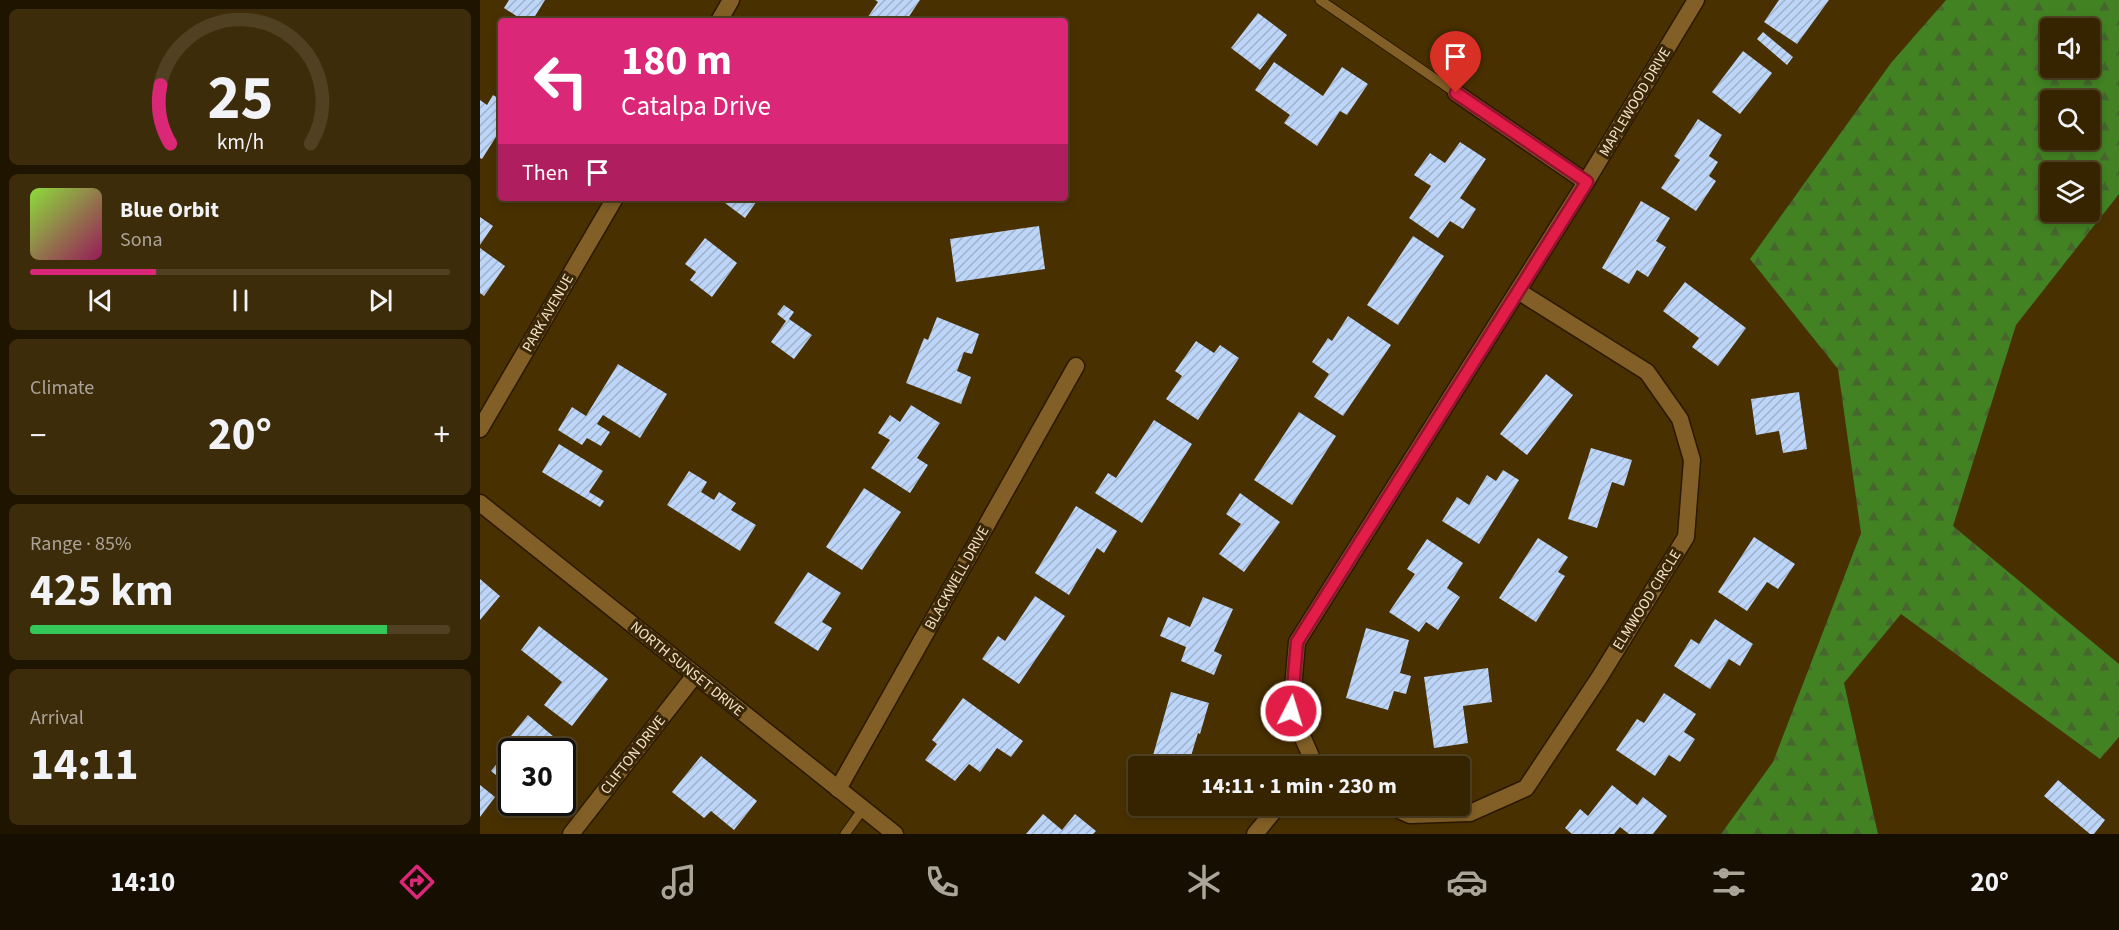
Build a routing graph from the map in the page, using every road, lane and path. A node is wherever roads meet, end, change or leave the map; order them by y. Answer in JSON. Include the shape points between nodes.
{"nodes":[{"id":1,"x":731,"y":0,"type":"edge"},
{"id":2,"x":1320,"y":0,"type":"edge"},
{"id":3,"x":1696,"y":0,"type":"edge"},
{"id":4,"x":721,"y":18,"type":"edge"},
{"id":5,"x":1456,"y":93,"type":"joint"},
{"id":6,"x":1587,"y":182,"type":"junction"},
{"id":7,"x":613,"y":201,"type":"edge"},
{"id":8,"x":1518,"y":291,"type":"junction"},
{"id":9,"x":1076,"y":366,"type":"dead end"},
{"id":10,"x":480,"y":429,"type":"edge"},
{"id":11,"x":480,"y":502,"type":"edge"},
{"id":12,"x":696,"y":675,"type":"junction"},
{"id":13,"x":1310,"y":756,"type":"edge"},
{"id":14,"x":838,"y":789,"type":"junction"},
{"id":15,"x":863,"y":809,"type":"junction"},
{"id":16,"x":1470,"y":813,"type":"edge"},
{"id":17,"x":1270,"y":816,"type":"edge"},
{"id":18,"x":571,"y":834,"type":"edge"},
{"id":19,"x":845,"y":834,"type":"edge"},
{"id":20,"x":895,"y":834,"type":"edge"},
{"id":21,"x":1255,"y":834,"type":"edge"}],
"edges":[{"from":1,"to":4,"type":"street"},
{"from":2,"to":5,"type":"lane"},
{"from":3,"to":6,"type":"street","name":"MAPLEWOOD DRIVE"},
{"from":5,"to":6,"type":"street"},
{"from":6,"to":8,"type":"street","name":"MAPLEWOOD DRIVE"},
{"from":7,"to":10,"type":"street","name":"PARK AVENUE"},
{"from":8,"to":13,"type":"street","name":"MAPLEWOOD DRIVE","via":[[1297,642],[1291,711]]},
{"from":8,"to":16,"type":"street","name":"ELMWOOD CIRCLE","via":[[1647,372],[1680,419],[1692,460],[1686,537],[1526,788]]},
{"from":9,"to":14,"type":"street","name":"BLACKWELL DRIVE"},
{"from":11,"to":12,"type":"street","name":"NORTH SUNSET DRIVE"},
{"from":12,"to":14,"type":"street","name":"NORTH SUNSET DRIVE"},
{"from":12,"to":18,"type":"street","name":"CLIFTON DRIVE"},
{"from":14,"to":15,"type":"street","name":"NORTH SUNSET DRIVE"},
{"from":15,"to":19,"type":"lane"},
{"from":15,"to":20,"type":"street","name":"NORTH SUNSET DRIVE"},
{"from":17,"to":21,"type":"street"}]}
